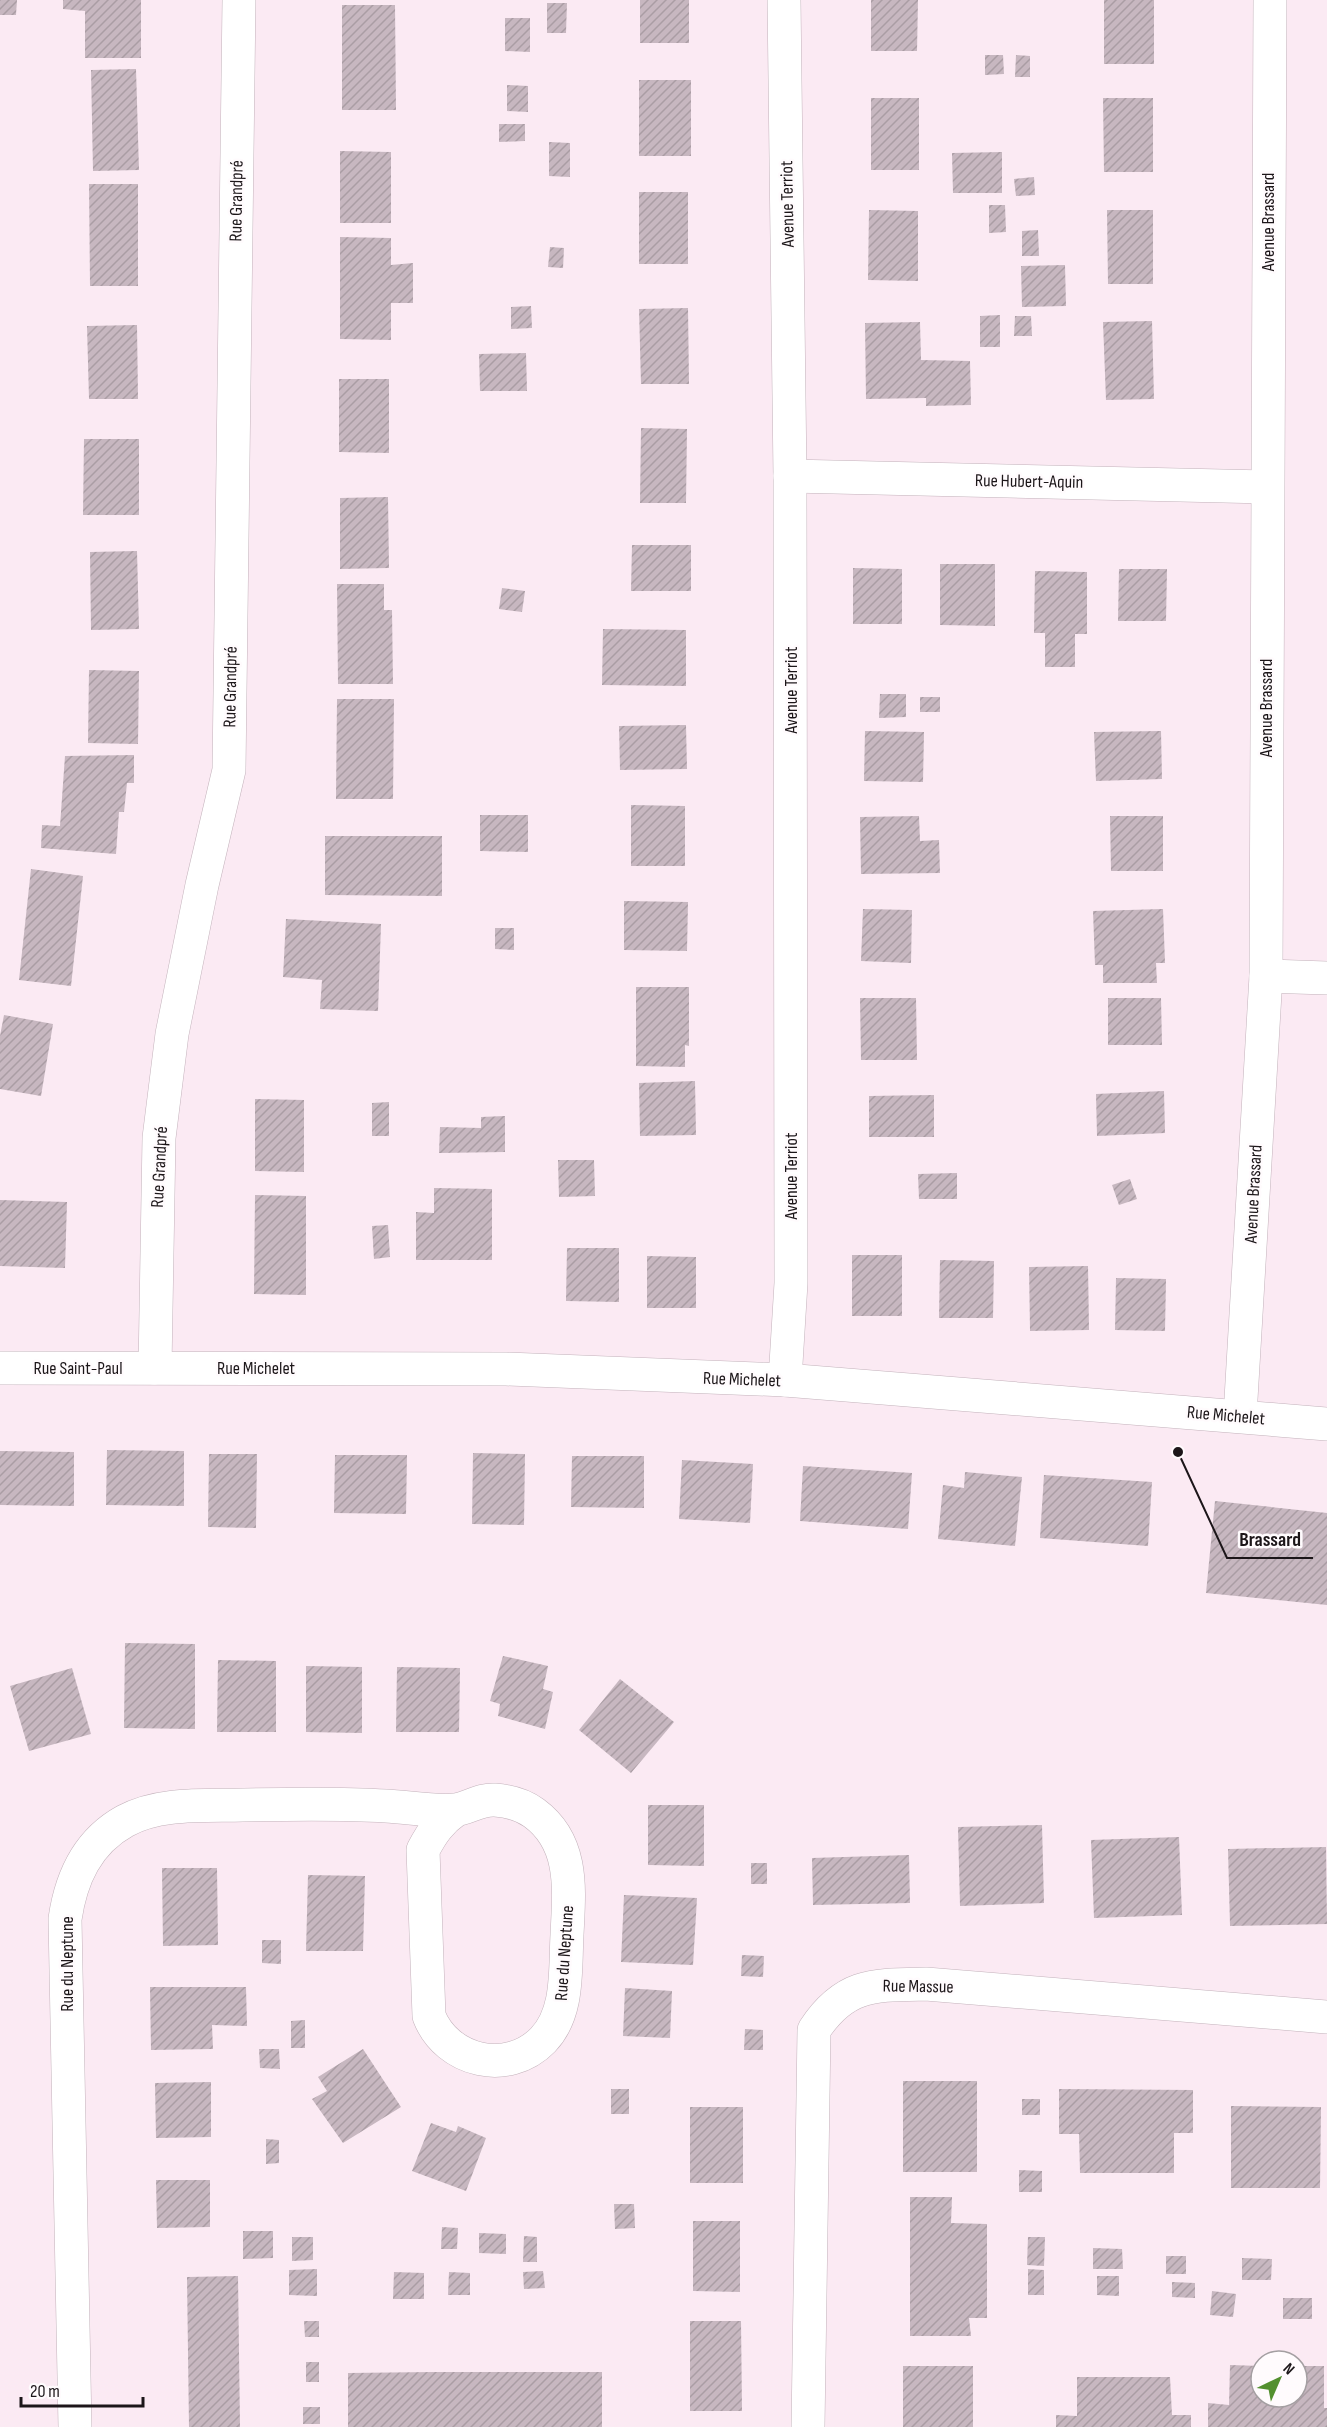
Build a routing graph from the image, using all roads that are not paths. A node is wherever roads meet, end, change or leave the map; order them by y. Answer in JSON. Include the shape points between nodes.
{"nodes":[{"id":1,"x":239,"y":0,"type":"edge"},
{"id":2,"x":784,"y":0,"type":"edge"},
{"id":3,"x":1270,"y":0,"type":"edge"},
{"id":4,"x":790,"y":476,"type":"junction"},
{"id":5,"x":1267,"y":487,"type":"junction"},
{"id":6,"x":1266,"y":976,"type":"junction"},
{"id":7,"x":1327,"y":978,"type":"edge"},
{"id":8,"x":0,"y":1368,"type":"edge"},
{"id":9,"x":155,"y":1368,"type":"junction"},
{"id":10,"x":785,"y":1380,"type":"junction"},
{"id":11,"x":1240,"y":1416,"type":"junction"},
{"id":12,"x":1327,"y":1425,"type":"edge"},
{"id":13,"x":456,"y":1810,"type":"junction"},
{"id":14,"x":1327,"y":2017,"type":"edge"},
{"id":15,"x":75,"y":2427,"type":"edge"},
{"id":16,"x":808,"y":2427,"type":"edge"}],
"edges":[{"from":1,"to":9,"type":"street","name":"Rue Grandpré","via":[[228,771],[172,1034],[159,1138]]},
{"from":2,"to":4,"type":"street","name":"Avenue Terriot"},
{"from":3,"to":5,"type":"street","name":"Avenue Brassard"},
{"from":4,"to":5,"type":"street","name":"Rue Hubert-Aquin"},
{"from":4,"to":10,"type":"street","name":"Avenue Terriot","via":[[791,1283]]},
{"from":5,"to":6,"type":"street","name":"Avenue Brassard"},
{"from":6,"to":7,"type":"street"},
{"from":6,"to":11,"type":"street","name":"Avenue Brassard"},
{"from":8,"to":9,"type":"street","name":"Rue Saint-Paul"},
{"from":9,"to":10,"type":"street","name":"Rue Michelet","via":[[507,1369]]},
{"from":10,"to":11,"type":"street","name":"Rue Michelet"},
{"from":11,"to":12,"type":"street","name":"Rue Michelet"},
{"from":13,"to":13,"type":"street","name":"Rue du Neptune","via":[[432,1833],[423,1850],[429,2016],[438,2033],[457,2051],[480,2060],[514,2058],[547,2036],[564,1999],[569,1881],[566,1858],[549,1826],[520,1805],[494,1800]]},
{"from":13,"to":15,"type":"street","name":"Rue du Neptune","via":[[333,1803],[158,1809],[113,1828],[80,1864],[65,1919]]},
{"from":14,"to":16,"type":"street","name":"Rue Massue","via":[[926,1984],[875,1985],[841,1998],[814,2030]]}]}
